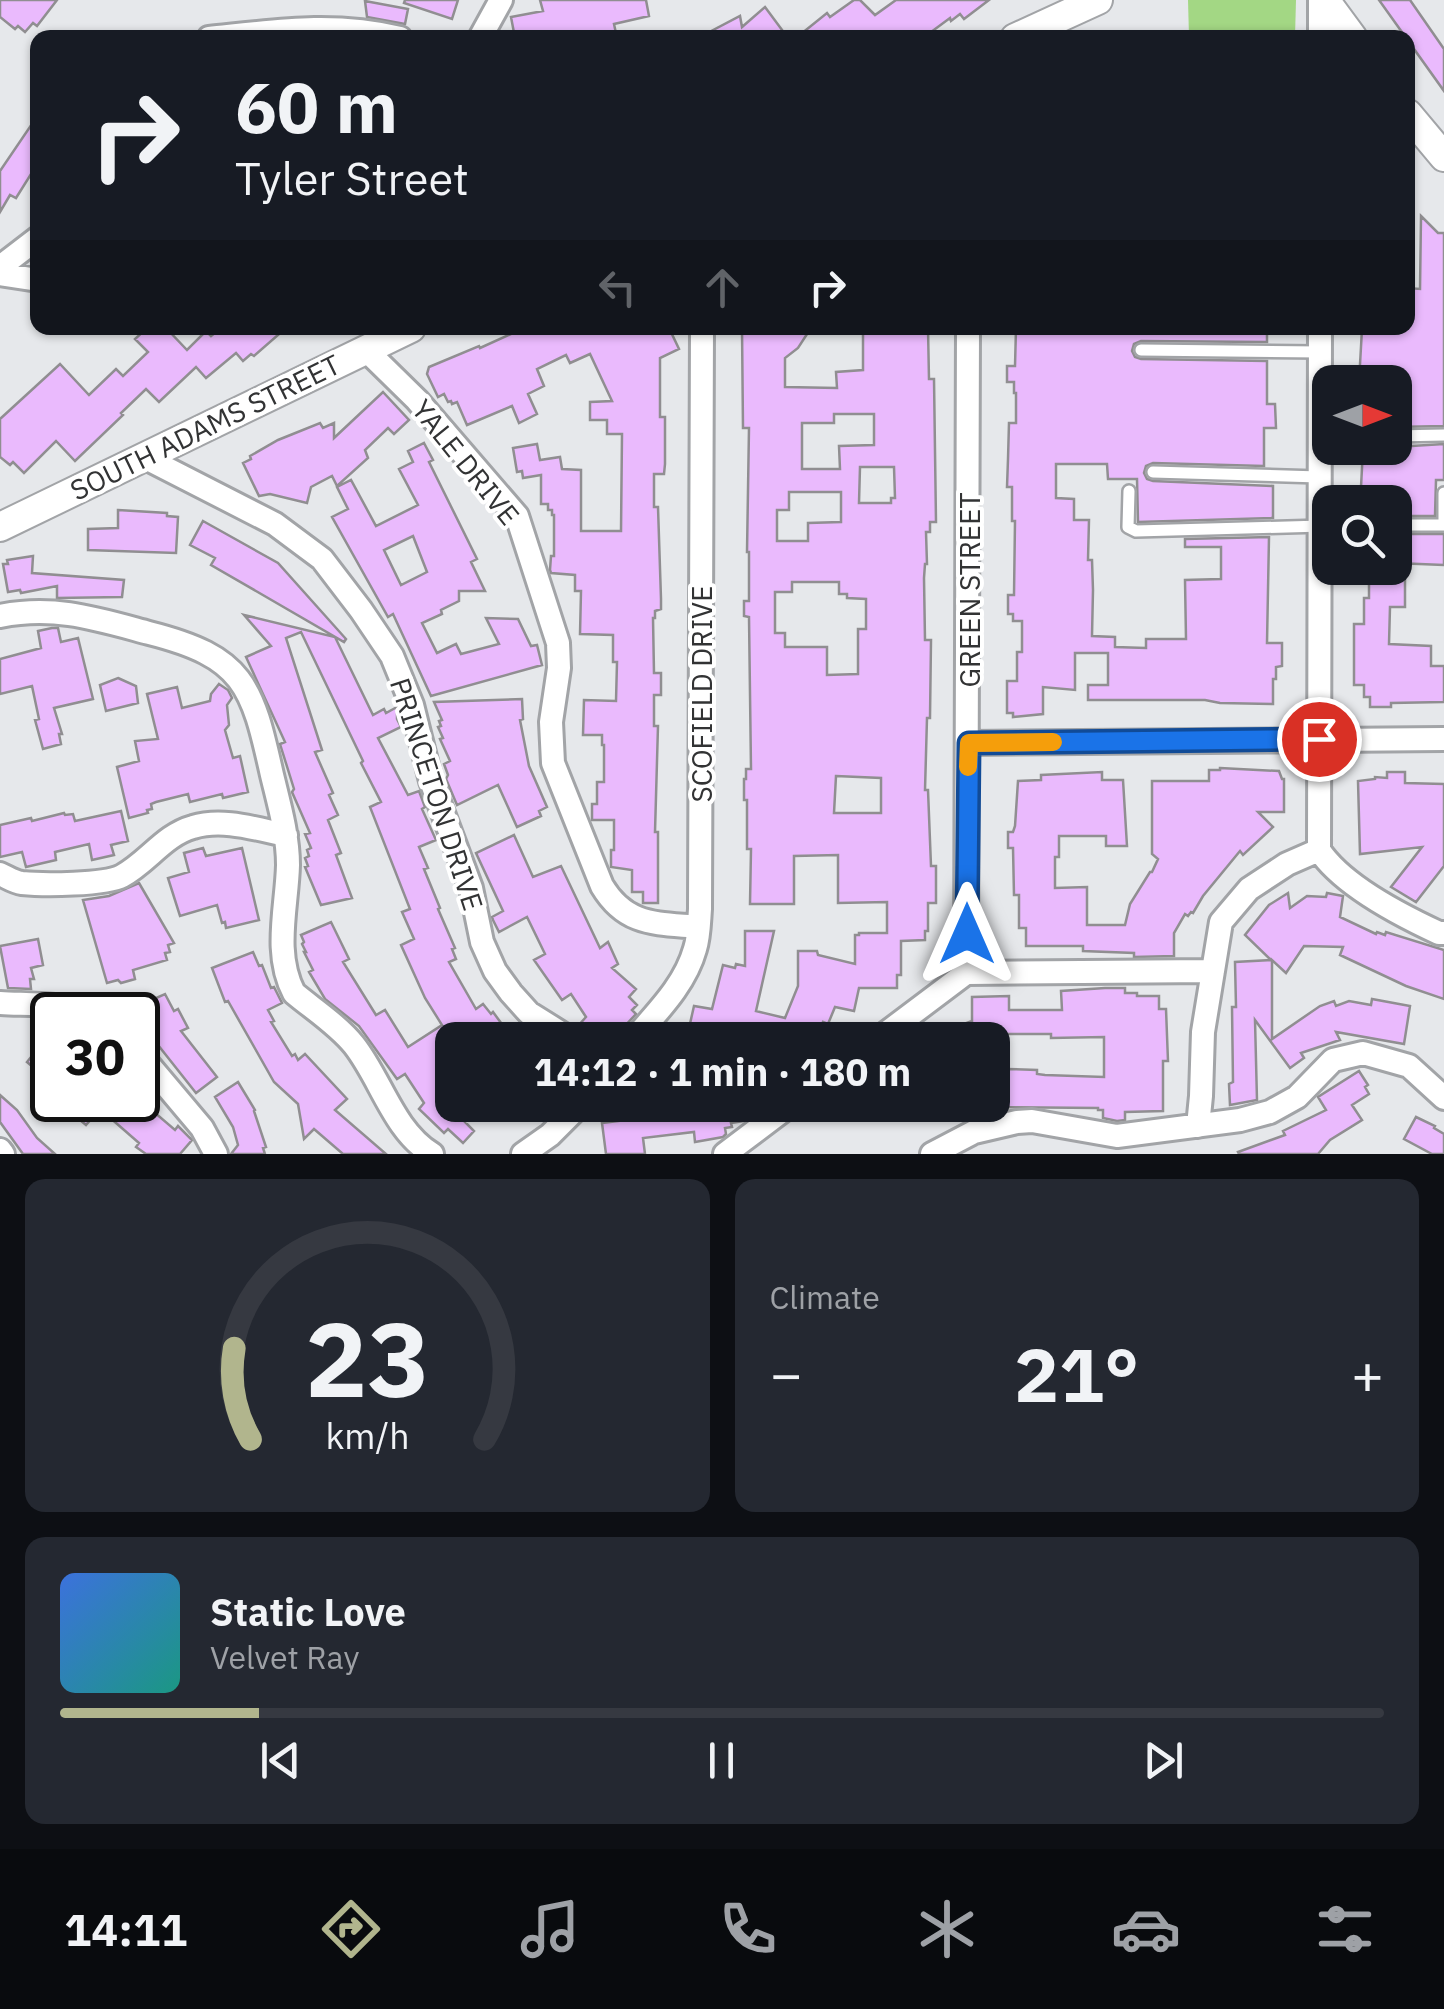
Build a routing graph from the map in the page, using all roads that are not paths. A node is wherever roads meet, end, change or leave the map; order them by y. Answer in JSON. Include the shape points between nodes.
{"nodes":[{"id":1,"x":500,"y":0,"type":"edge"},
{"id":2,"x":1097,"y":0,"type":"edge"},
{"id":3,"x":1322,"y":0,"type":"edge"},
{"id":4,"x":291,"y":30,"type":"edge"},
{"id":5,"x":357,"y":30,"type":"edge"},
{"id":6,"x":484,"y":30,"type":"edge"},
{"id":7,"x":1032,"y":30,"type":"edge"},
{"id":8,"x":1320,"y":30,"type":"edge"},
{"id":9,"x":1346,"y":30,"type":"edge"},
{"id":10,"x":1415,"y":124,"type":"edge"},
{"id":11,"x":1444,"y":157,"type":"edge"},
{"id":12,"x":30,"y":245,"type":"edge"},
{"id":13,"x":0,"y":270,"type":"edge"},
{"id":14,"x":30,"y":278,"type":"edge"},
{"id":15,"x":395,"y":335,"type":"edge"},
{"id":16,"x":702,"y":335,"type":"edge"},
{"id":17,"x":968,"y":335,"type":"edge"},
{"id":18,"x":1320,"y":335,"type":"edge"},
{"id":19,"x":364,"y":349,"type":"junction"},
{"id":20,"x":1140,"y":350,"type":"dead end"},
{"id":21,"x":1320,"y":352,"type":"junction"},
{"id":22,"x":1321,"y":365,"type":"edge"},
{"id":23,"x":1444,"y":435,"type":"edge"},
{"id":24,"x":1412,"y":436,"type":"edge"},
{"id":25,"x":144,"y":456,"type":"junction"},
{"id":26,"x":1321,"y":465,"type":"edge"},
{"id":27,"x":1152,"y":472,"type":"dead end"},
{"id":28,"x":1319,"y":476,"type":"junction"},
{"id":29,"x":1320,"y":485,"type":"edge"},
{"id":30,"x":1128,"y":491,"type":"dead end"},
{"id":31,"x":1444,"y":494,"type":"edge"},
{"id":32,"x":1412,"y":525,"type":"edge"},
{"id":33,"x":1312,"y":526,"type":"edge"},
{"id":34,"x":0,"y":527,"type":"edge"},
{"id":35,"x":1323,"y":585,"type":"edge"},
{"id":36,"x":0,"y":616,"type":"edge"},
{"id":37,"x":1319,"y":739,"type":"junction"},
{"id":38,"x":1444,"y":739,"type":"edge"},
{"id":39,"x":969,"y":743,"type":"junction"},
{"id":40,"x":286,"y":835,"type":"junction"},
{"id":41,"x":1319,"y":850,"type":"junction"},
{"id":42,"x":0,"y":874,"type":"edge"},
{"id":43,"x":698,"y":928,"type":"junction"},
{"id":44,"x":1444,"y":933,"type":"edge"},
{"id":45,"x":1213,"y":972,"type":"junction"},
{"id":46,"x":966,"y":973,"type":"junction"},
{"id":47,"x":0,"y":1003,"type":"edge"},
{"id":48,"x":30,"y":1005,"type":"edge"},
{"id":49,"x":544,"y":1022,"type":"edge"},
{"id":50,"x":649,"y":1022,"type":"edge"},
{"id":51,"x":901,"y":1022,"type":"edge"},
{"id":52,"x":160,"y":1078,"type":"edge"},
{"id":53,"x":1444,"y":1098,"type":"edge"},
{"id":54,"x":563,"y":1122,"type":"edge"},
{"id":55,"x":767,"y":1122,"type":"edge"},
{"id":56,"x":1198,"y":1126,"type":"junction"},
{"id":57,"x":1116,"y":1145,"type":"edge"},
{"id":58,"x":216,"y":1154,"type":"edge"},
{"id":59,"x":432,"y":1154,"type":"edge"},
{"id":60,"x":522,"y":1154,"type":"edge"},
{"id":61,"x":724,"y":1154,"type":"edge"},
{"id":62,"x":932,"y":1154,"type":"edge"}],
"edges":[{"from":1,"to":6,"type":"street"},
{"from":2,"to":7,"type":"street"},
{"from":3,"to":8,"type":"street"},
{"from":3,"to":9,"type":"street"},
{"from":4,"to":5,"type":"street"},
{"from":10,"to":11,"type":"street"},
{"from":12,"to":13,"type":"street"},
{"from":13,"to":14,"type":"street"},
{"from":15,"to":19,"type":"street","name":"SOUTH ADAMS STREET"},
{"from":16,"to":43,"type":"street","name":"SCOFIELD DRIVE"},
{"from":17,"to":39,"type":"street","name":"GREEN STREET"},
{"from":18,"to":21,"type":"street"},
{"from":19,"to":25,"type":"street","name":"SOUTH ADAMS STREET"},
{"from":19,"to":43,"type":"street","name":"YALE DRIVE","via":[[517,516],[558,643],[553,763],[611,902],[627,916]]},
{"from":20,"to":21,"type":"lane"},
{"from":21,"to":22,"type":"street"},
{"from":23,"to":24,"type":"lane"},
{"from":25,"to":34,"type":"street","name":"SOUTH ADAMS STREET"},
{"from":25,"to":49,"type":"street","name":"PRINCETON DRIVE","via":[[275,524],[322,559],[361,610],[392,656],[412,705],[482,942],[511,993]]},
{"from":26,"to":28,"type":"street"},
{"from":27,"to":28,"type":"lane"},
{"from":28,"to":29,"type":"street"},
{"from":30,"to":33,"type":"lane","via":[[1128,527],[1136,532]]},
{"from":31,"to":32,"type":"lane","via":[[1444,525]]},
{"from":35,"to":37,"type":"street"},
{"from":36,"to":40,"type":"street","via":[[70,613],[213,655],[249,692]]},
{"from":37,"to":38,"type":"street"},
{"from":37,"to":39,"type":"street"},
{"from":37,"to":41,"type":"street"},
{"from":39,"to":46,"type":"street","name":"GREEN STREET"},
{"from":40,"to":42,"type":"street","via":[[210,823],[170,838],[120,877],[18,882]]},
{"from":40,"to":59,"type":"street","via":[[288,982],[351,1041],[412,1139]]},
{"from":41,"to":44,"type":"street","via":[[1331,868],[1404,917]]},
{"from":41,"to":45,"type":"street","via":[[1249,889],[1222,922]]},
{"from":43,"to":50,"type":"street","name":"SCOFIELD DRIVE","via":[[688,968]]},
{"from":45,"to":46,"type":"street"},
{"from":45,"to":56,"type":"street"},
{"from":46,"to":51,"type":"street"},
{"from":47,"to":48,"type":"street"},
{"from":52,"to":58,"type":"street"},
{"from":53,"to":56,"type":"street","via":[[1409,1066],[1363,1052],[1333,1060],[1297,1097],[1270,1112]]},
{"from":54,"to":60,"type":"street"},
{"from":55,"to":61,"type":"street"},
{"from":56,"to":57,"type":"street"},
{"from":57,"to":62,"type":"street","via":[[1032,1121],[974,1132]]}]}
